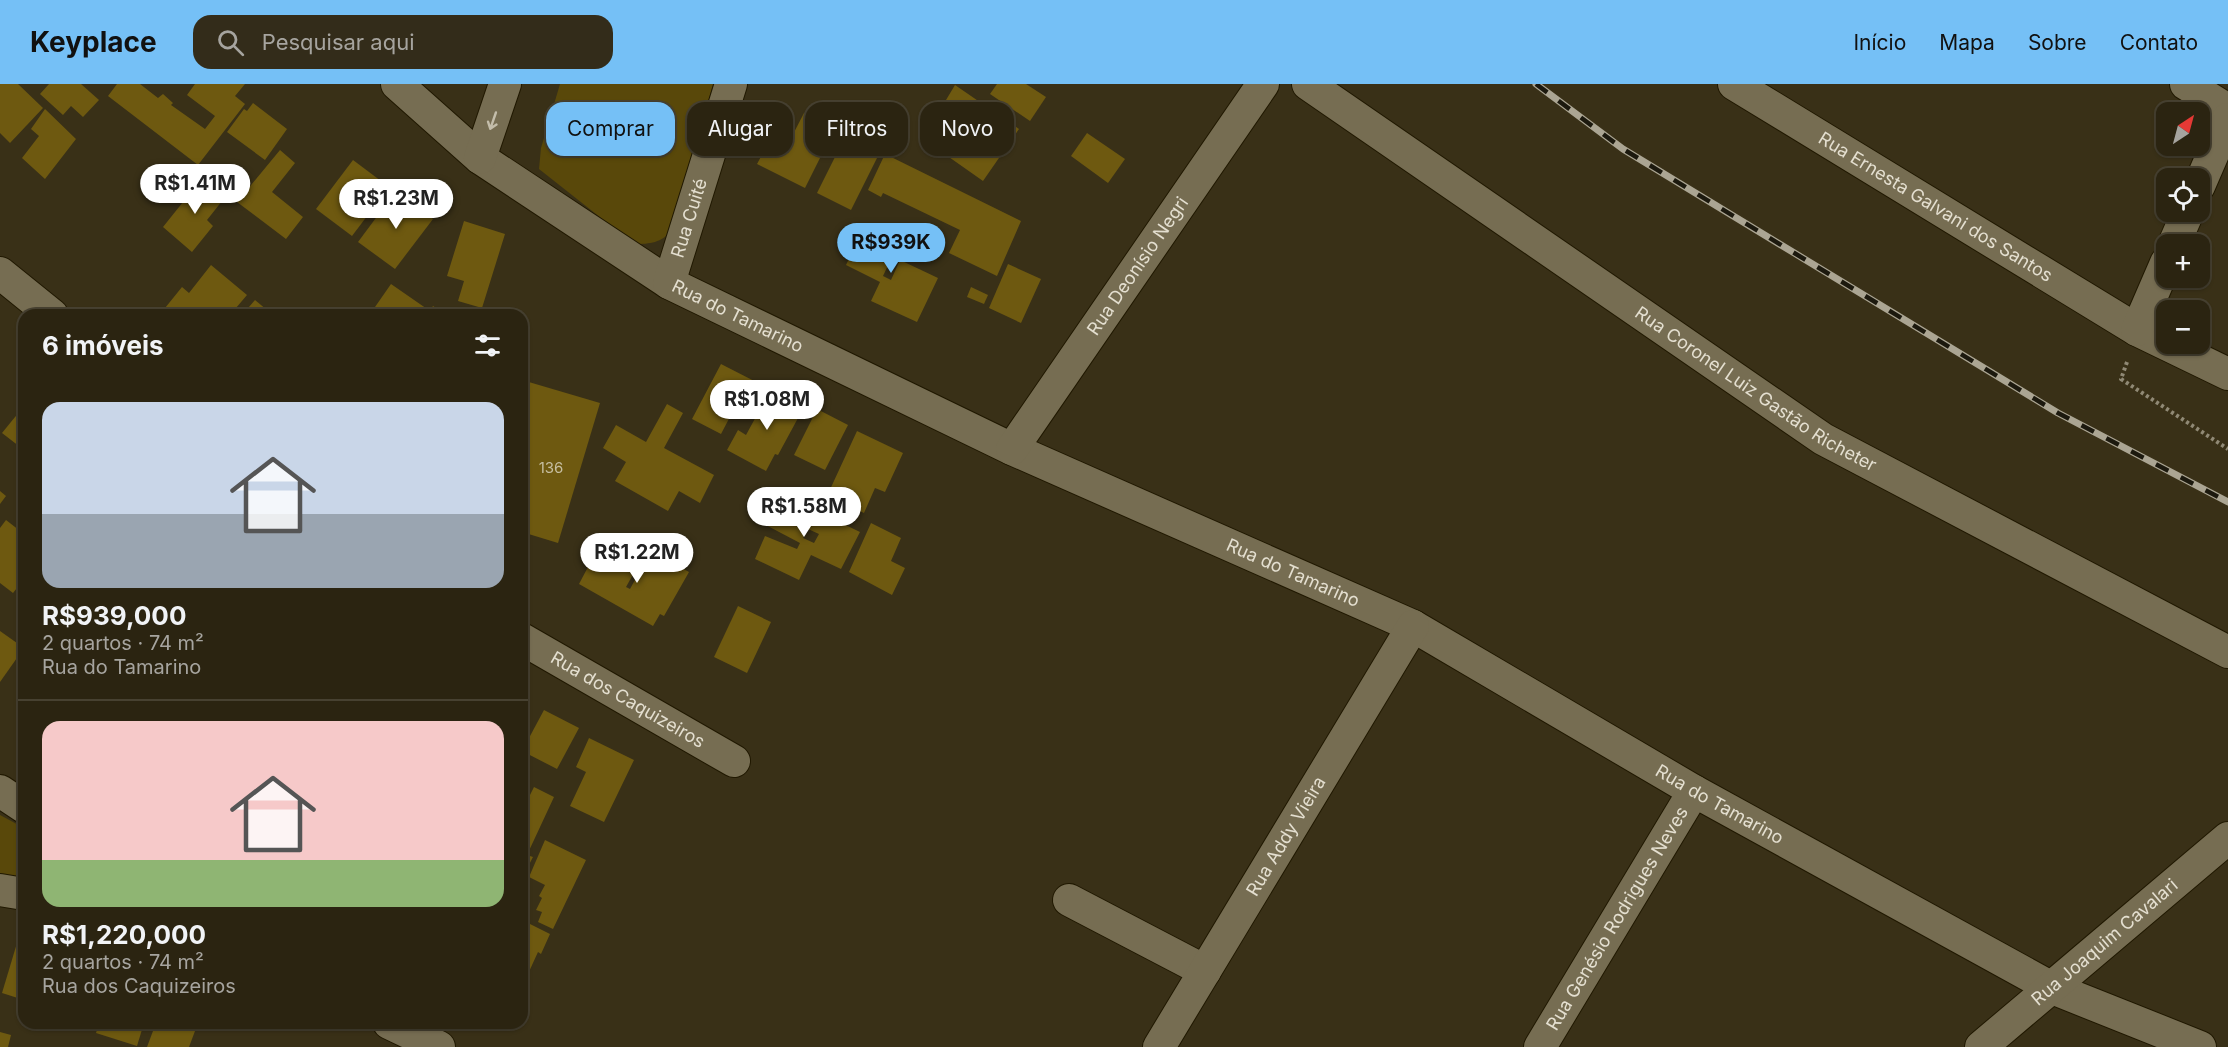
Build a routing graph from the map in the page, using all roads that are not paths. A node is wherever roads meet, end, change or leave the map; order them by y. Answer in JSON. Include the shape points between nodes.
{"nodes":[{"id":1,"x":397,"y":84,"type":"edge"},
{"id":2,"x":505,"y":84,"type":"edge"},
{"id":3,"x":731,"y":84,"type":"edge"},
{"id":4,"x":1263,"y":84,"type":"edge"},
{"id":5,"x":1308,"y":84,"type":"edge"},
{"id":6,"x":1734,"y":84,"type":"edge"},
{"id":7,"x":2186,"y":84,"type":"edge"},
{"id":8,"x":2228,"y":110,"type":"edge"},
{"id":9,"x":2228,"y":119,"type":"edge"},
{"id":10,"x":480,"y":158,"type":"junction"},
{"id":11,"x":2207,"y":168,"type":"edge"},
{"id":12,"x":0,"y":273,"type":"edge"},
{"id":13,"x":669,"y":283,"type":"junction"},
{"id":14,"x":2156,"y":286,"type":"edge"},
{"id":15,"x":45,"y":309,"type":"edge"},
{"id":16,"x":2137,"y":330,"type":"junction"},
{"id":17,"x":2228,"y":374,"type":"edge"},
{"id":18,"x":1012,"y":449,"type":"junction"},
{"id":19,"x":1413,"y":626,"type":"junction"},
{"id":20,"x":528,"y":642,"type":"edge"},
{"id":21,"x":2228,"y":652,"type":"edge"},
{"id":22,"x":734,"y":761,"type":"dead end"},
{"id":23,"x":0,"y":791,"type":"edge"},
{"id":24,"x":1694,"y":791,"type":"junction"},
{"id":25,"x":18,"y":803,"type":"edge"},
{"id":26,"x":2228,"y":838,"type":"edge"},
{"id":27,"x":0,"y":890,"type":"edge"},
{"id":28,"x":18,"y":893,"type":"edge"},
{"id":29,"x":1069,"y":900,"type":"dead end"},
{"id":30,"x":1205,"y":971,"type":"junction"},
{"id":31,"x":2052,"y":988,"type":"junction"},
{"id":32,"x":402,"y":1029,"type":"edge"},
{"id":33,"x":439,"y":1047,"type":"edge"},
{"id":34,"x":1159,"y":1047,"type":"edge"},
{"id":35,"x":1540,"y":1047,"type":"edge"},
{"id":36,"x":1981,"y":1047,"type":"edge"},
{"id":37,"x":2200,"y":1047,"type":"edge"}],
"edges":[{"from":1,"to":10,"type":"street","name":"Rua do Tamarino"},
{"from":2,"to":10,"type":"street","one_way":true},
{"from":3,"to":13,"type":"street","name":"Rua Cuité"},
{"from":4,"to":18,"type":"street","name":"Rua Deonísio Negri"},
{"from":5,"to":21,"type":"street","name":"Rua Coronel Luiz Gastão Richeter","via":[[1823,439]]},
{"from":6,"to":16,"type":"street","name":"Rua Ernesta Galvani dos Santos"},
{"from":7,"to":8,"type":"street"},
{"from":9,"to":11,"type":"street"},
{"from":10,"to":13,"type":"street","name":"Rua do Tamarino"},
{"from":12,"to":15,"type":"street"},
{"from":13,"to":18,"type":"street","name":"Rua do Tamarino"},
{"from":14,"to":16,"type":"street"},
{"from":16,"to":17,"type":"street","name":"Rua Ernesta Galvani dos Santos"},
{"from":18,"to":19,"type":"street","name":"Rua do Tamarino"},
{"from":19,"to":24,"type":"street","name":"Rua do Tamarino"},
{"from":19,"to":30,"type":"street","name":"Rua Addy Vieira"},
{"from":20,"to":22,"type":"street","name":"Rua dos Caquizeiros"},
{"from":23,"to":25,"type":"street"},
{"from":24,"to":31,"type":"street","name":"Rua do Tamarino"},
{"from":24,"to":35,"type":"street","name":"Rua Genésio Rodrigues Neves"},
{"from":26,"to":31,"type":"street","name":"Rua Joaquim Cavalari"},
{"from":27,"to":28,"type":"street"},
{"from":29,"to":30,"type":"street"},
{"from":30,"to":34,"type":"street","name":"Rua Addy Vieira"},
{"from":31,"to":36,"type":"street","name":"Rua Joaquim Cavalari"},
{"from":31,"to":37,"type":"street","name":"Rua do Tamarino"},
{"from":32,"to":33,"type":"street"}]}
